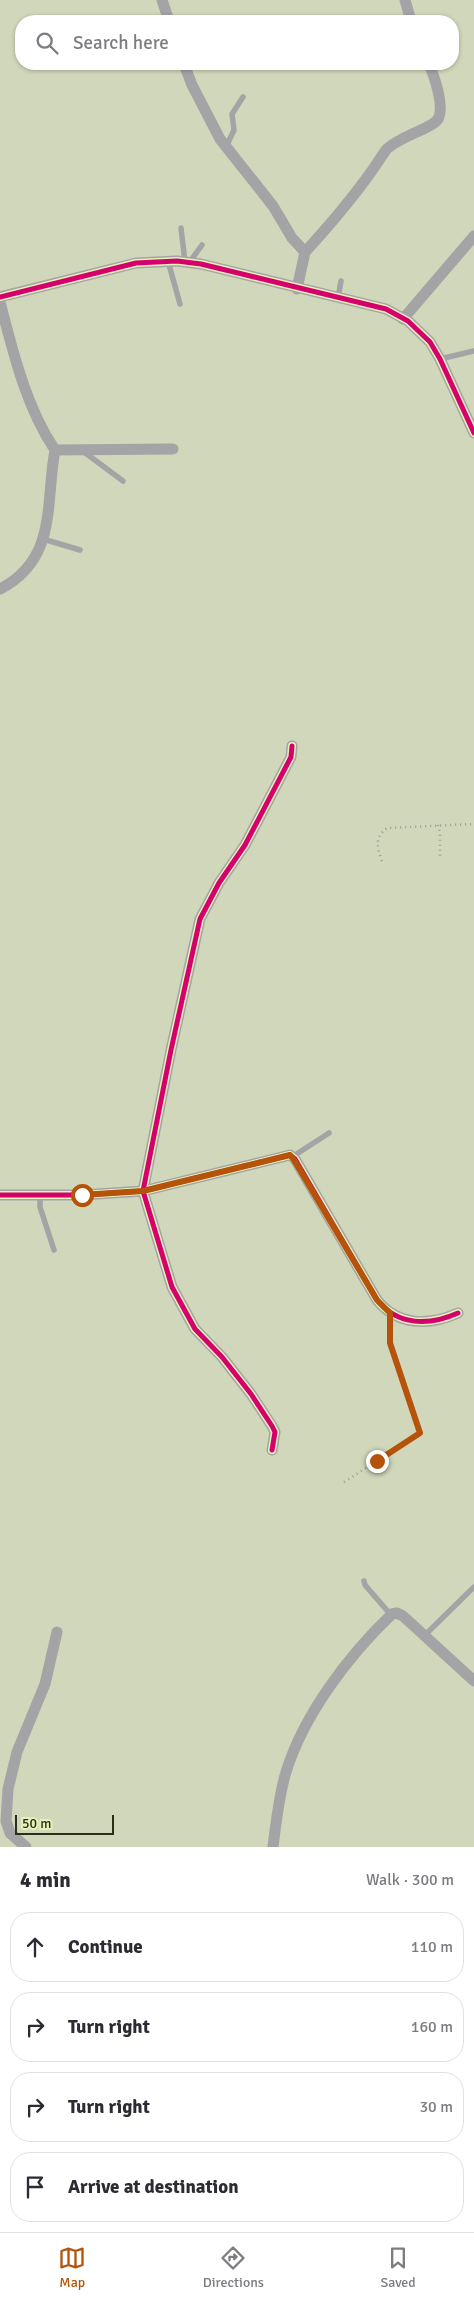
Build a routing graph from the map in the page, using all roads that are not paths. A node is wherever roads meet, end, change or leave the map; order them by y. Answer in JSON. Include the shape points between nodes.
{"nodes":[{"id":1,"x":162,"y":0,"type":"edge"},
{"id":2,"x":405,"y":0,"type":"edge"},
{"id":3,"x":167,"y":15,"type":"edge"},
{"id":4,"x":409,"y":15,"type":"edge"},
{"id":5,"x":187,"y":70,"type":"edge"},
{"id":6,"x":431,"y":70,"type":"edge"},
{"id":7,"x":243,"y":98,"type":"dead end"},
{"id":8,"x":226,"y":147,"type":"junction"},
{"id":9,"x":182,"y":228,"type":"dead end"},
{"id":10,"x":474,"y":236,"type":"edge"},
{"id":11,"x":202,"y":245,"type":"dead end"},
{"id":12,"x":305,"y":252,"type":"junction"},
{"id":13,"x":168,"y":262,"type":"junction"},
{"id":14,"x":187,"y":262,"type":"junction"},
{"id":15,"x":341,"y":281,"type":"dead end"},
{"id":16,"x":297,"y":289,"type":"junction"},
{"id":17,"x":0,"y":297,"type":"edge"},
{"id":18,"x":338,"y":298,"type":"junction"},
{"id":19,"x":0,"y":302,"type":"edge"},
{"id":20,"x":180,"y":304,"type":"dead end"},
{"id":21,"x":403,"y":319,"type":"junction"},
{"id":22,"x":474,"y":351,"type":"edge"},
{"id":23,"x":440,"y":359,"type":"junction"},
{"id":24,"x":474,"y":433,"type":"edge"},
{"id":25,"x":55,"y":450,"type":"junction"},
{"id":26,"x":173,"y":450,"type":"dead end"},
{"id":27,"x":82,"y":451,"type":"junction"},
{"id":28,"x":123,"y":481,"type":"dead end"},
{"id":29,"x":43,"y":539,"type":"junction"},
{"id":30,"x":80,"y":550,"type":"dead end"},
{"id":31,"x":0,"y":589,"type":"edge"},
{"id":32,"x":292,"y":746,"type":"dead end"},
{"id":33,"x":329,"y":1133,"type":"dead end"},
{"id":34,"x":292,"y":1157,"type":"junction"},
{"id":35,"x":143,"y":1191,"type":"junction"},
{"id":36,"x":0,"y":1195,"type":"edge"},
{"id":37,"x":40,"y":1195,"type":"junction"},
{"id":38,"x":54,"y":1250,"type":"dead end"},
{"id":39,"x":458,"y":1314,"type":"dead end"},
{"id":40,"x":272,"y":1450,"type":"dead end"},
{"id":41,"x":364,"y":1581,"type":"dead end"},
{"id":42,"x":474,"y":1588,"type":"edge"},
{"id":43,"x":391,"y":1615,"type":"junction"},
{"id":44,"x":57,"y":1632,"type":"dead end"},
{"id":45,"x":425,"y":1635,"type":"junction"},
{"id":46,"x":474,"y":1681,"type":"edge"},
{"id":47,"x":4,"y":1786,"type":"edge"},
{"id":48,"x":4,"y":1824,"type":"edge"},
{"id":49,"x":26,"y":1847,"type":"edge"},
{"id":50,"x":273,"y":1847,"type":"edge"}],
"edges":[{"from":1,"to":3,"type":"street"},
{"from":2,"to":4,"type":"street"},
{"from":5,"to":8,"type":"street","via":[[208,118]]},
{"from":6,"to":12,"type":"street","via":[[436,81],[438,120],[432,126],[405,136],[387,150]]},
{"from":7,"to":8,"type":"lane","via":[[232,114],[234,130]]},
{"from":8,"to":12,"type":"street"},
{"from":9,"to":14,"type":"lane"},
{"from":10,"to":21,"type":"street"},
{"from":11,"to":14,"type":"lane"},
{"from":12,"to":16,"type":"street"},
{"from":13,"to":14,"type":"street"},
{"from":13,"to":17,"type":"street","via":[[136,263]]},
{"from":13,"to":20,"type":"lane"},
{"from":14,"to":16,"type":"street"},
{"from":15,"to":18,"type":"lane"},
{"from":16,"to":18,"type":"street"},
{"from":18,"to":21,"type":"street","via":[[386,309]]},
{"from":19,"to":25,"type":"street","via":[[30,400],[45,436]]},
{"from":21,"to":23,"type":"street","via":[[430,342]]},
{"from":22,"to":23,"type":"lane"},
{"from":23,"to":24,"type":"street"},
{"from":25,"to":27,"type":"street"},
{"from":25,"to":29,"type":"street"},
{"from":26,"to":27,"type":"street"},
{"from":27,"to":28,"type":"lane"},
{"from":29,"to":30,"type":"lane"},
{"from":29,"to":31,"type":"street","via":[[23,574]]},
{"from":32,"to":35,"type":"street","via":[[291,757],[245,845],[218,883],[200,919]]},
{"from":33,"to":34,"type":"lane"},
{"from":34,"to":35,"type":"street","via":[[286,1155]]},
{"from":34,"to":39,"type":"street","via":[[377,1300],[390,1313],[427,1323]]},
{"from":35,"to":37,"type":"street"},
{"from":35,"to":40,"type":"street","via":[[172,1287],[195,1329],[222,1357],[272,1426],[275,1432]]},
{"from":36,"to":37,"type":"street"},
{"from":37,"to":38,"type":"lane","via":[[40,1207]]},
{"from":41,"to":43,"type":"lane"},
{"from":42,"to":45,"type":"lane"},
{"from":43,"to":45,"type":"street","via":[[403,1616]]},
{"from":43,"to":50,"type":"street","via":[[330,1686],[306,1728],[286,1773]]},
{"from":44,"to":47,"type":"street","via":[[45,1684]]},
{"from":45,"to":46,"type":"street"},
{"from":47,"to":48,"type":"street"},
{"from":48,"to":49,"type":"street"}]}
